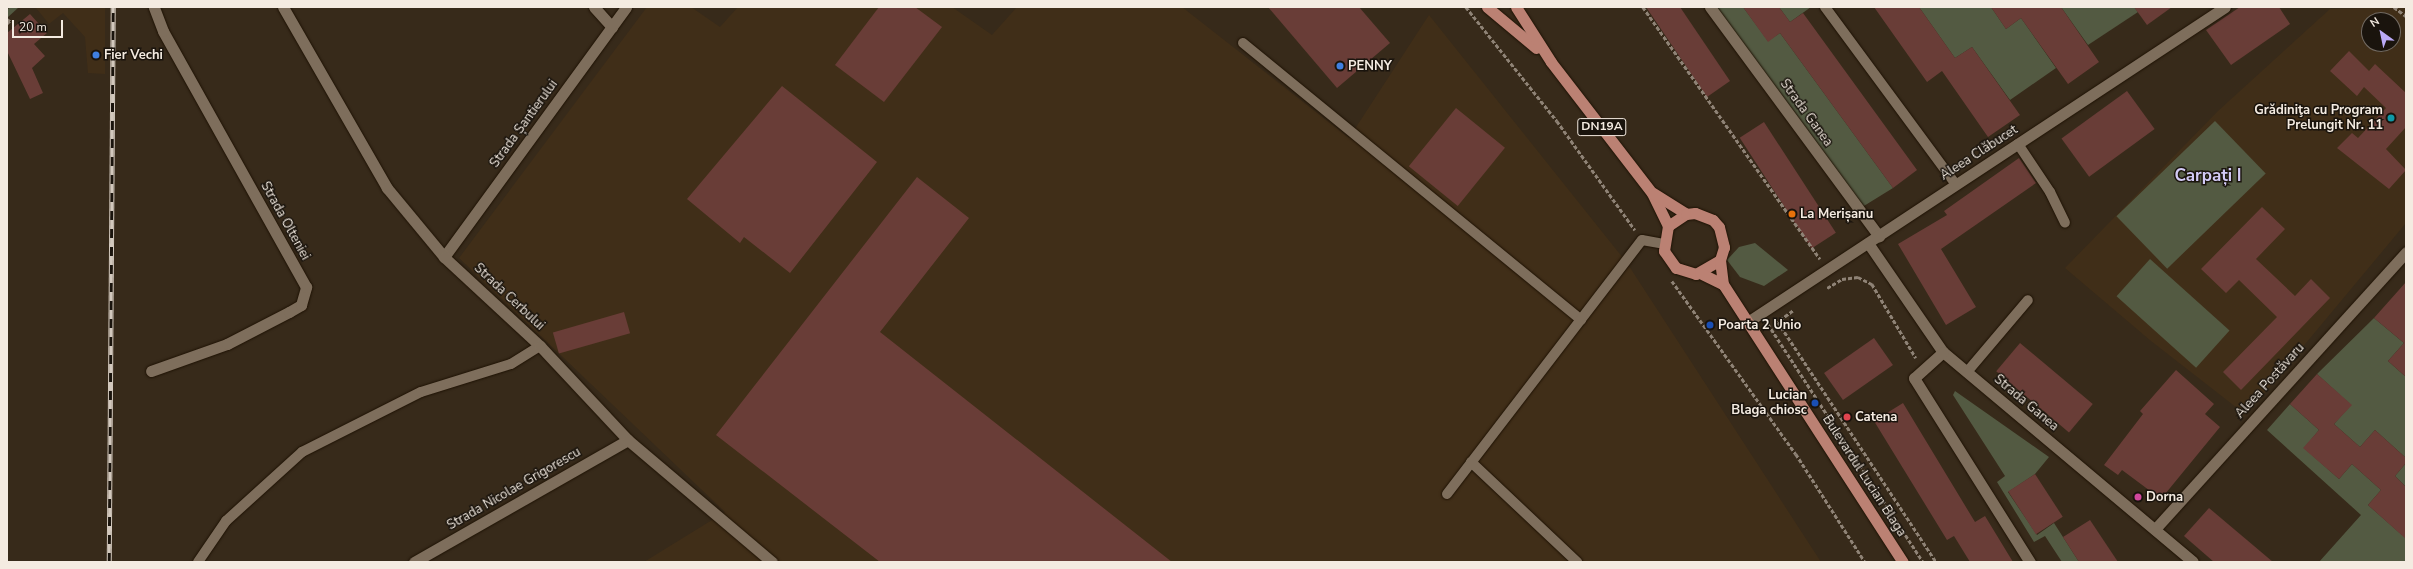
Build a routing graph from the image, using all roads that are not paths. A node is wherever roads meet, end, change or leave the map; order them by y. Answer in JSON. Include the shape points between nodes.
{"nodes":[{"id":1,"x":154,"y":7,"type":"edge"},
{"id":2,"x":283,"y":7,"type":"edge"},
{"id":3,"x":594,"y":7,"type":"edge"},
{"id":4,"x":626,"y":7,"type":"edge"},
{"id":5,"x":1487,"y":7,"type":"edge"},
{"id":6,"x":1516,"y":7,"type":"edge"},
{"id":7,"x":1710,"y":7,"type":"edge"},
{"id":8,"x":1825,"y":7,"type":"edge"},
{"id":9,"x":2225,"y":7,"type":"edge"},
{"id":10,"x":612,"y":27,"type":"junction"},
{"id":11,"x":1243,"y":43,"type":"dead end"},
{"id":12,"x":1551,"y":62,"type":"junction"},
{"id":13,"x":2018,"y":144,"type":"junction"},
{"id":14,"x":1956,"y":185,"type":"junction"},
{"id":15,"x":1652,"y":193,"type":"junction"},
{"id":16,"x":1686,"y":214,"type":"junction"},
{"id":17,"x":2065,"y":223,"type":"dead end"},
{"id":18,"x":1668,"y":226,"type":"junction"},
{"id":19,"x":1879,"y":236,"type":"junction"},
{"id":20,"x":1868,"y":243,"type":"junction"},
{"id":21,"x":1664,"y":244,"type":"junction"},
{"id":22,"x":2406,"y":252,"type":"edge"},
{"id":23,"x":444,"y":257,"type":"junction"},
{"id":24,"x":1720,"y":260,"type":"junction"},
{"id":25,"x":1700,"y":273,"type":"junction"},
{"id":26,"x":1723,"y":284,"type":"junction"},
{"id":27,"x":2028,"y":300,"type":"dead end"},
{"id":28,"x":1581,"y":320,"type":"junction"},
{"id":29,"x":1749,"y":321,"type":"junction"},
{"id":30,"x":540,"y":346,"type":"junction"},
{"id":31,"x":1943,"y":352,"type":"junction"},
{"id":32,"x":151,"y":371,"type":"dead end"},
{"id":33,"x":1967,"y":372,"type":"junction"},
{"id":34,"x":628,"y":440,"type":"junction"},
{"id":35,"x":1471,"y":462,"type":"junction"},
{"id":36,"x":1447,"y":494,"type":"dead end"},
{"id":37,"x":2155,"y":529,"type":"junction"},
{"id":38,"x":198,"y":562,"type":"edge"},
{"id":39,"x":414,"y":562,"type":"edge"},
{"id":40,"x":772,"y":562,"type":"edge"},
{"id":41,"x":1577,"y":562,"type":"edge"},
{"id":42,"x":1904,"y":562,"type":"edge"},
{"id":43,"x":2030,"y":562,"type":"edge"},
{"id":44,"x":2192,"y":562,"type":"edge"}],
"edges":[{"from":1,"to":32,"type":"street","name":"Strada Olteniei","via":[[163,31],[306,287],[301,305],[289,312],[227,344]]},
{"from":2,"to":23,"type":"street","name":"Strada Cerbului","via":[[387,188]]},
{"from":3,"to":10,"type":"street"},
{"from":4,"to":10,"type":"street","name":"Strada Șantierului"},
{"from":5,"to":12,"type":"main road","name":"Bulevardul Lucian Blaga","number":"DN19A"},
{"from":6,"to":12,"type":"main road","name":"Bulevardul Lucian Blaga","number":"DN19A"},
{"from":7,"to":19,"type":"street","name":"Strada Ganea"},
{"from":8,"to":14,"type":"lane"},
{"from":9,"to":13,"type":"street","name":"Aleea Clăbucet"},
{"from":10,"to":23,"type":"street","name":"Strada Șantierului"},
{"from":11,"to":28,"type":"lane","via":[[1514,268]]},
{"from":12,"to":15,"type":"main road","name":"Bulevardul Lucian Blaga","number":"DN19A"},
{"from":13,"to":14,"type":"street","name":"Aleea Clăbucet"},
{"from":13,"to":17,"type":"lane","via":[[2050,192]]},
{"from":14,"to":19,"type":"street","name":"Aleea Clăbucet"},
{"from":15,"to":16,"type":"main road","name":"Bulevardul Lucian Blaga","number":"DN19A"},
{"from":15,"to":18,"type":"main road","name":"Bulevardul Lucian Blaga","number":"DN19A"},
{"from":16,"to":18,"type":"main road"},
{"from":16,"to":24,"type":"main road","name":"Bulevardul Lucian Blaga","number":"DN19A","via":[[1704,215],[1719,227],[1724,247]]},
{"from":18,"to":21,"type":"main road"},
{"from":19,"to":20,"type":"street","name":"Aleea Clăbucet"},
{"from":20,"to":29,"type":"street","name":"Aleea Clăbucet"},
{"from":20,"to":31,"type":"street","name":"Strada Ganea"},
{"from":21,"to":25,"type":"main road","name":"Bulevardul Lucian Blaga","number":"DN19A","via":[[1669,261],[1676,268]]},
{"from":21,"to":28,"type":"lane","via":[[1642,240]]},
{"from":22,"to":37,"type":"street","name":"Aleea Postăvaru"},
{"from":23,"to":30,"type":"street","name":"Strada Cerbului"},
{"from":24,"to":25,"type":"main road"},
{"from":24,"to":26,"type":"main road","name":"Bulevardul Lucian Blaga","number":"DN19A"},
{"from":25,"to":26,"type":"main road","name":"Bulevardul Lucian Blaga","number":"DN19A"},
{"from":26,"to":29,"type":"main road","name":"Bulevardul Lucian Blaga","number":"DN19A"},
{"from":27,"to":33,"type":"lane"},
{"from":28,"to":35,"type":"lane"},
{"from":29,"to":42,"type":"main road","name":"Bulevardul Lucian Blaga","number":"DN19A"},
{"from":30,"to":34,"type":"street","name":"Strada Cerbului"},
{"from":30,"to":38,"type":"lane","via":[[511,364],[421,392],[302,452],[226,521]]},
{"from":31,"to":33,"type":"street","name":"Strada Ganea"},
{"from":31,"to":43,"type":"street","via":[[1914,378]]},
{"from":33,"to":37,"type":"street","name":"Strada Ganea"},
{"from":34,"to":39,"type":"street","name":"Strada Nicolae Grigorescu"},
{"from":34,"to":40,"type":"street","name":"Strada Cerbului"},
{"from":35,"to":36,"type":"lane"},
{"from":35,"to":41,"type":"lane"},
{"from":37,"to":44,"type":"street","name":"Strada Ganea"}]}
